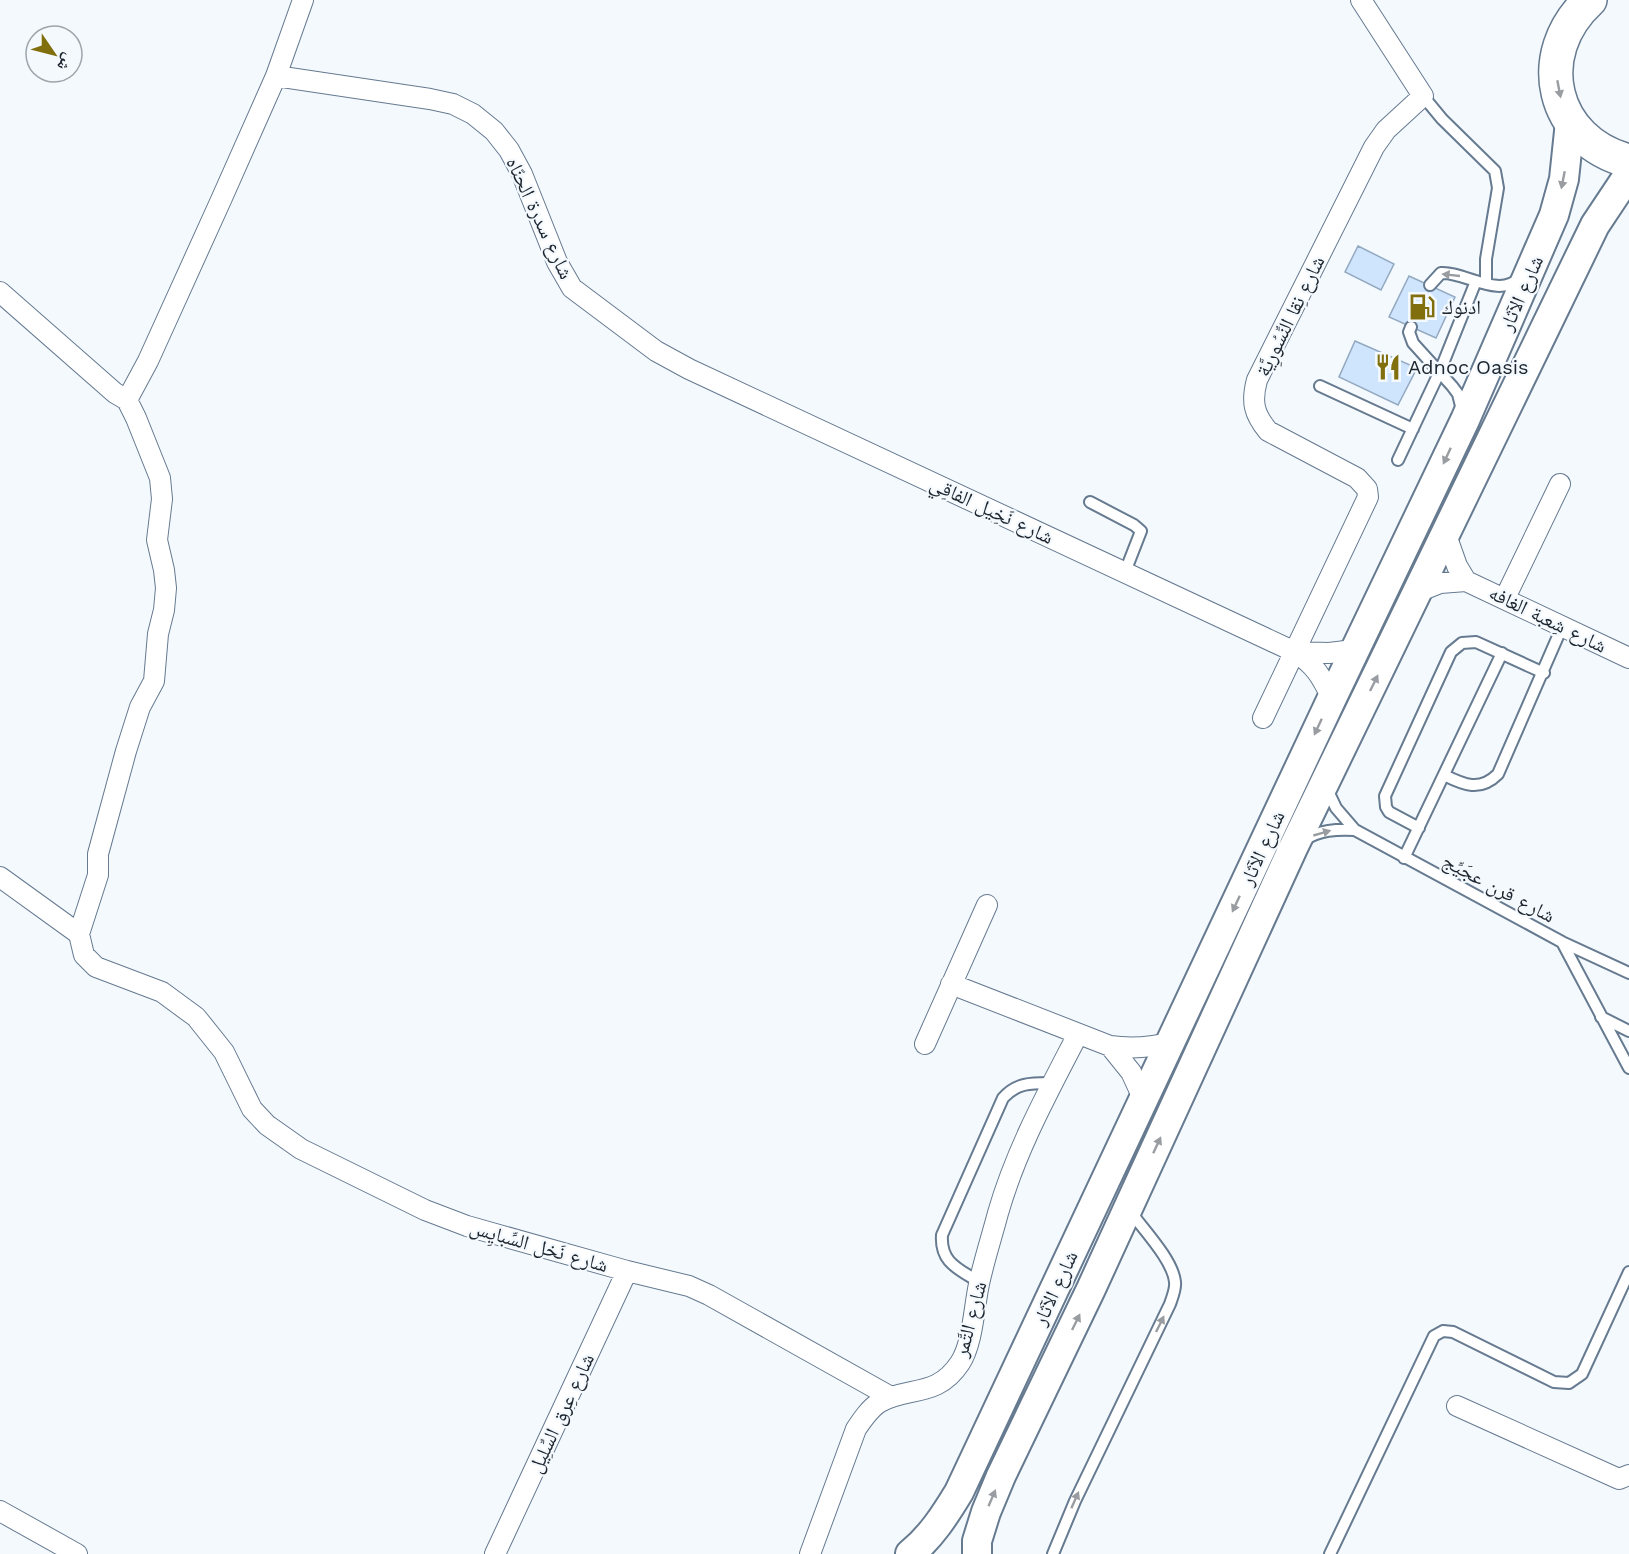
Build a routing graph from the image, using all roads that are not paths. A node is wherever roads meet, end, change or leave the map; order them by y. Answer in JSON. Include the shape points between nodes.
{"nodes":[{"id":1,"x":303,"y":0,"type":"edge"},
{"id":2,"x":1361,"y":0,"type":"edge"},
{"id":3,"x":1553,"y":0,"type":"edge"},
{"id":4,"x":1590,"y":0,"type":"edge"},
{"id":5,"x":1556,"y":55,"type":"junction"},
{"id":6,"x":276,"y":76,"type":"junction"},
{"id":7,"x":1423,"y":96,"type":"junction"},
{"id":8,"x":1570,"y":122,"type":"junction"},
{"id":9,"x":1629,"y":161,"type":"edge"},
{"id":10,"x":1629,"y":174,"type":"edge"},
{"id":11,"x":1537,"y":256,"type":"junction"},
{"id":12,"x":1481,"y":282,"type":"junction"},
{"id":13,"x":1430,"y":285,"type":"dead end"},
{"id":14,"x":0,"y":292,"type":"edge"},
{"id":15,"x":1411,"y":327,"type":"dead end"},
{"id":16,"x":689,"y":369,"type":"joint"},
{"id":17,"x":1440,"y":371,"type":"junction"},
{"id":18,"x":1320,"y":386,"type":"dead end"},
{"id":19,"x":127,"y":400,"type":"junction"},
{"id":20,"x":1465,"y":420,"type":"junction"},
{"id":21,"x":1413,"y":429,"type":"junction"},
{"id":22,"x":1398,"y":460,"type":"dead end"},
{"id":23,"x":1560,"y":484,"type":"dead end"},
{"id":24,"x":1090,"y":502,"type":"dead end"},
{"id":25,"x":1445,"y":532,"type":"junction"},
{"id":26,"x":1125,"y":572,"type":"junction"},
{"id":27,"x":1466,"y":581,"type":"junction"},
{"id":28,"x":1415,"y":593,"type":"junction"},
{"id":29,"x":1504,"y":598,"type":"junction"},
{"id":30,"x":1562,"y":627,"type":"junction"},
{"id":31,"x":1354,"y":650,"type":"junction"},
{"id":32,"x":1294,"y":652,"type":"junction"},
{"id":33,"x":1502,"y":653,"type":"junction"},
{"id":34,"x":1629,"y":658,"type":"edge"},
{"id":35,"x":1544,"y":673,"type":"junction"},
{"id":36,"x":1332,"y":698,"type":"junction"},
{"id":37,"x":1263,"y":718,"type":"dead end"},
{"id":38,"x":1444,"y":775,"type":"junction"},
{"id":39,"x":1326,"y":784,"type":"junction"},
{"id":40,"x":1419,"y":828,"type":"junction"},
{"id":41,"x":1355,"y":830,"type":"junction"},
{"id":42,"x":1293,"y":848,"type":"junction"},
{"id":43,"x":1404,"y":858,"type":"junction"},
{"id":44,"x":0,"y":877,"type":"edge"},
{"id":45,"x":987,"y":905,"type":"dead end"},
{"id":46,"x":79,"y":934,"type":"junction"},
{"id":47,"x":1562,"y":942,"type":"junction"},
{"id":48,"x":1629,"y":974,"type":"edge"},
{"id":49,"x":951,"y":984,"type":"junction"},
{"id":50,"x":1601,"y":1017,"type":"junction"},
{"id":51,"x":1629,"y":1031,"type":"edge"},
{"id":52,"x":1078,"y":1034,"type":"junction"},
{"id":53,"x":1171,"y":1042,"type":"junction"},
{"id":54,"x":925,"y":1044,"type":"dead end"},
{"id":55,"x":1110,"y":1046,"type":"junction"},
{"id":56,"x":1629,"y":1068,"type":"edge"},
{"id":57,"x":1053,"y":1083,"type":"junction"},
{"id":58,"x":1143,"y":1098,"type":"junction"},
{"id":59,"x":1128,"y":1208,"type":"junction"},
{"id":60,"x":627,"y":1271,"type":"junction"},
{"id":61,"x":1629,"y":1272,"type":"edge"},
{"id":62,"x":979,"y":1282,"type":"junction"},
{"id":63,"x":891,"y":1397,"type":"junction"},
{"id":64,"x":1457,"y":1406,"type":"dead end"},
{"id":65,"x":1629,"y":1475,"type":"edge"},
{"id":66,"x":0,"y":1511,"type":"edge"},
{"id":67,"x":77,"y":1554,"type":"edge"},
{"id":68,"x":495,"y":1554,"type":"edge"},
{"id":69,"x":810,"y":1554,"type":"edge"},
{"id":70,"x":910,"y":1554,"type":"edge"},
{"id":71,"x":977,"y":1554,"type":"edge"},
{"id":72,"x":1053,"y":1554,"type":"edge"},
{"id":73,"x":1330,"y":1554,"type":"edge"}],
"edges":[{"from":1,"to":6,"type":"street"},
{"from":2,"to":7,"type":"street"},
{"from":3,"to":5,"type":"highway"},
{"from":4,"to":5,"type":"highway","via":[[1576,12]]},
{"from":5,"to":8,"type":"highway","one_way":true,"via":[[1557,90]]},
{"from":6,"to":16,"type":"street","name":"شارع سدرة الحنّاه","via":[[430,99],[473,114],[509,150],[572,288],[656,351]]},
{"from":6,"to":19,"type":"street"},
{"from":7,"to":12,"type":"lane","via":[[1495,171],[1498,188]]},
{"from":7,"to":32,"type":"street","name":"شارع نِقا النِّسُورِيَّة","via":[[1386,130],[1374,147],[1253,395],[1260,421],[1268,431],[1364,483],[1367,489],[1366,505]]},
{"from":8,"to":9,"type":"highway","via":[[1588,142],[1611,156]]},
{"from":8,"to":11,"type":"street","name":"شارع الآثار","one_way":true,"via":[[1564,179]]},
{"from":10,"to":25,"type":"street","name":"شارع الآثار","via":[[1595,225]]},
{"from":11,"to":12,"type":"lane","via":[[1516,281],[1503,285]]},
{"from":11,"to":20,"type":"street","name":"شارع الآثار"},
{"from":12,"to":13,"type":"lane","one_way":true,"via":[[1441,273]]},
{"from":12,"to":17,"type":"lane"},
{"from":14,"to":19,"type":"street"},
{"from":15,"to":17,"type":"lane","via":[[1413,343]]},
{"from":16,"to":26,"type":"street","name":"شارع نَخِيل الفاقِي"},
{"from":17,"to":20,"type":"lane","via":[[1458,394]]},
{"from":17,"to":21,"type":"lane"},
{"from":18,"to":21,"type":"lane"},
{"from":19,"to":46,"type":"street","via":[[160,478],[162,499],[157,540],[166,588],[154,681],[140,707],[126,751],[98,854],[98,875]]},
{"from":20,"to":31,"type":"street","name":"شارع الآثار","one_way":true},
{"from":21,"to":22,"type":"lane"},
{"from":23,"to":29,"type":"street"},
{"from":24,"to":26,"type":"lane","via":[[1141,531]]},
{"from":25,"to":27,"type":"street","name":"شارع شِعبة الغافه"},
{"from":25,"to":28,"type":"street","name":"شارع الآثار"},
{"from":26,"to":32,"type":"street","name":"شارع نَخِيل الفاقِي"},
{"from":27,"to":28,"type":"street","name":"شارع شِعبة الغافه","via":[[1440,583]]},
{"from":27,"to":29,"type":"street","name":"شارع شِعبة الغافه"},
{"from":39,"to":28,"type":"street","name":"شارع الآثار","one_way":true},
{"from":29,"to":30,"type":"street","name":"شارع شِعبة الغافه"},
{"from":30,"to":34,"type":"street","name":"شارع شِعبة الغافه"},
{"from":30,"to":35,"type":"lane"},
{"from":31,"to":32,"type":"street","name":"شارع نَخِيل الفاقِي"},
{"from":31,"to":36,"type":"street","name":"شارع الآثار"},
{"from":32,"to":36,"type":"street","name":"شارع نَخِيل الفاقِي","via":[[1320,674]]},
{"from":32,"to":37,"type":"street"},
{"from":33,"to":35,"type":"lane"},
{"from":33,"to":38,"type":"lane"},
{"from":33,"to":40,"type":"lane","via":[[1469,642],[1456,647],[1448,658],[1385,796],[1389,812]]},
{"from":35,"to":38,"type":"lane","via":[[1498,774],[1476,786]]},
{"from":36,"to":53,"type":"street","name":"شارع الآثار","one_way":true},
{"from":38,"to":40,"type":"lane"},
{"from":39,"to":41,"type":"lane","name":"شارع قرن عجَيِّج","via":[[1335,808]]},
{"from":39,"to":42,"type":"street","name":"شارع الآثار"},
{"from":40,"to":43,"type":"lane"},
{"from":42,"to":41,"type":"lane","one_way":true,"via":[[1322,832]]},
{"from":41,"to":43,"type":"lane","name":"شارع قرن عجَيِّج"},
{"from":59,"to":42,"type":"street","name":"شارع الآثار","one_way":true},
{"from":43,"to":47,"type":"lane","name":"شارع قرن عجَيِّج"},
{"from":44,"to":46,"type":"street"},
{"from":45,"to":49,"type":"street"},
{"from":46,"to":60,"type":"street","name":"شارع نَخل السِّبايِس","via":[[84,955],[96,967],[162,992],[196,1017],[224,1052],[252,1109],[301,1149],[425,1210],[467,1226]]},
{"from":47,"to":48,"type":"lane","name":"شارع قرن عجَيِّج"},
{"from":47,"to":50,"type":"lane"},
{"from":49,"to":52,"type":"street"},
{"from":49,"to":54,"type":"street"},
{"from":50,"to":51,"type":"lane"},
{"from":50,"to":56,"type":"lane"},
{"from":52,"to":55,"type":"street"},
{"from":52,"to":57,"type":"street","name":"شارع التَّمر"},
{"from":53,"to":55,"type":"street","via":[[1130,1049]]},
{"from":53,"to":58,"type":"street","name":"شارع الآثار"},
{"from":55,"to":58,"type":"street","via":[[1131,1072]]},
{"from":57,"to":62,"type":"street","name":"شارع التَّمر","via":[[1011,1174]]},
{"from":57,"to":62,"type":"lane","via":[[1017,1086],[1003,1098],[942,1235],[946,1259]]},
{"from":58,"to":70,"type":"street","name":"شارع الآثار","via":[[959,1492],[941,1521]]},
{"from":71,"to":59,"type":"street","name":"شارع الآثار","one_way":true,"via":[[977,1541],[1001,1476]]},
{"from":72,"to":59,"type":"lane","one_way":true,"via":[[1170,1304],[1176,1283],[1166,1259]]},
{"from":60,"to":63,"type":"street","name":"شارع نَخل السِّبايِس","via":[[709,1295]]},
{"from":60,"to":68,"type":"street","name":"شارع عِرق السِّلِيل"},
{"from":61,"to":73,"type":"lane","via":[[1582,1374],[1569,1383],[1554,1382],[1453,1332],[1443,1331],[1434,1336]]},
{"from":62,"to":63,"type":"street","name":"شارع التَّمر","via":[[967,1346],[960,1362],[932,1388]]},
{"from":63,"to":69,"type":"street","name":"شارع التَّمر","via":[[878,1403],[856,1429]]},
{"from":64,"to":65,"type":"street","via":[[1619,1479]]},
{"from":66,"to":67,"type":"street"}]}
